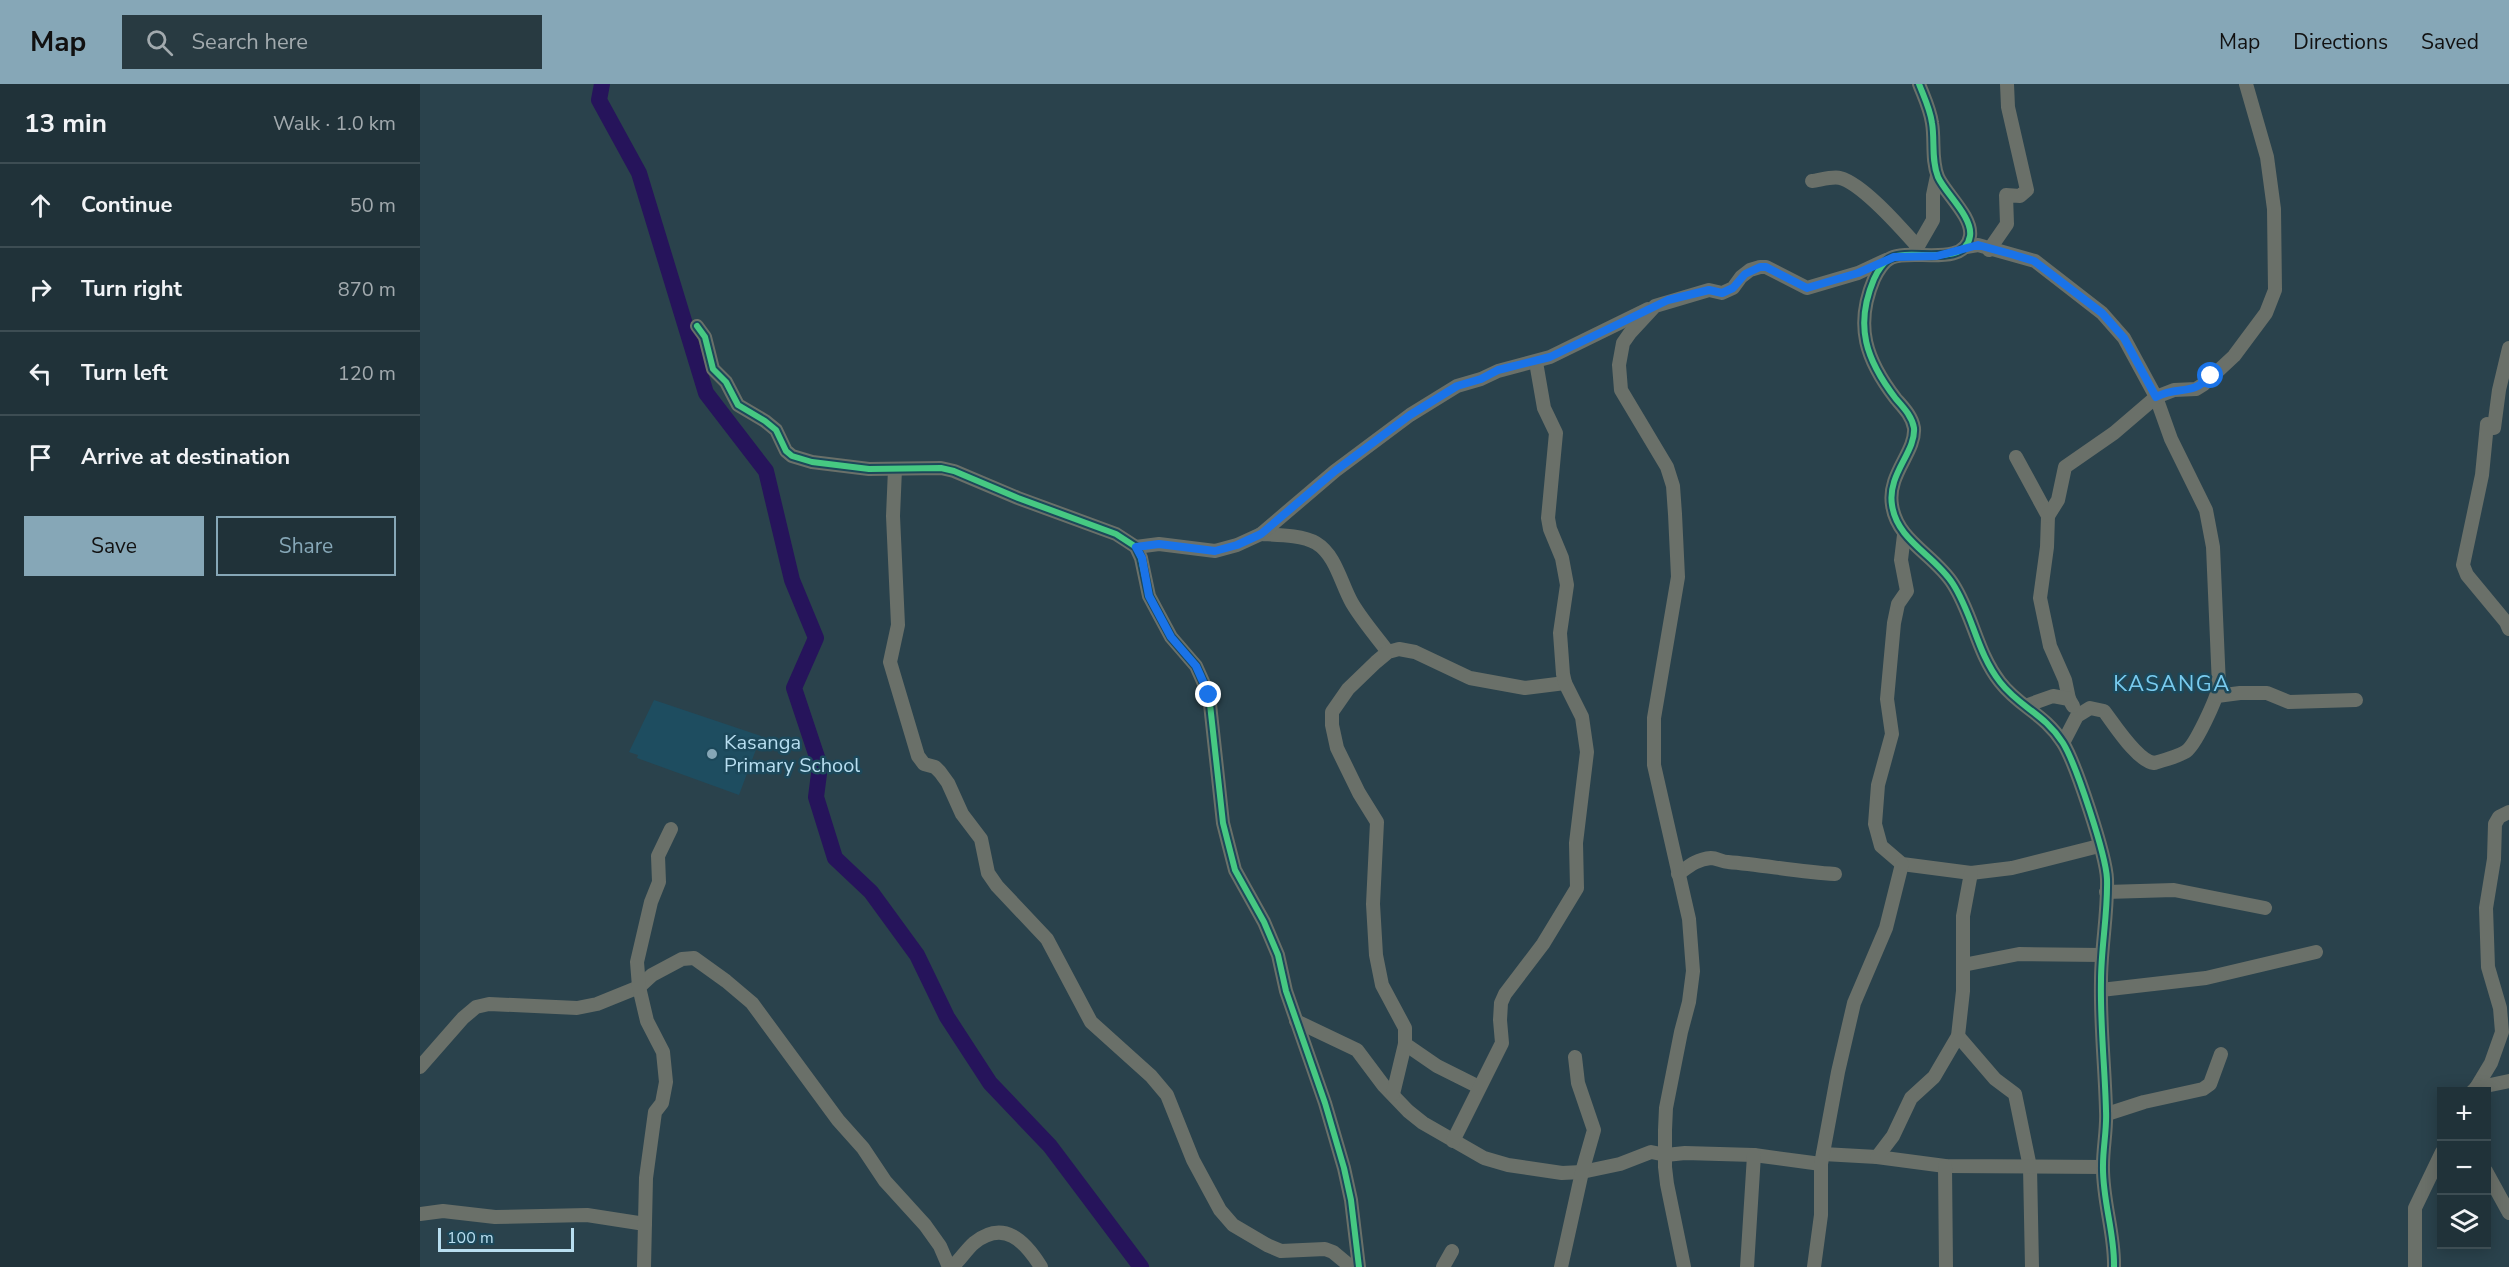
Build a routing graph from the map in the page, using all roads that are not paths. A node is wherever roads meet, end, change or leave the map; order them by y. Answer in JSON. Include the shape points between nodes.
{"nodes":[{"id":1,"x":1919,"y":84,"type":"edge"},
{"id":2,"x":2007,"y":84,"type":"edge"},
{"id":3,"x":2246,"y":84,"type":"edge"},
{"id":4,"x":1937,"y":176,"type":"junction"},
{"id":5,"x":1812,"y":181,"type":"dead end"},
{"id":6,"x":1965,"y":247,"type":"junction"},
{"id":7,"x":1989,"y":249,"type":"junction"},
{"id":8,"x":1915,"y":251,"type":"junction"},
{"id":9,"x":1890,"y":258,"type":"junction"},
{"id":10,"x":1655,"y":306,"type":"junction"},
{"id":11,"x":698,"y":326,"type":"dead end"},
{"id":12,"x":2509,"y":348,"type":"edge"},
{"id":13,"x":1536,"y":362,"type":"junction"},
{"id":14,"x":2156,"y":397,"type":"junction"},
{"id":15,"x":2016,"y":457,"type":"dead end"},
{"id":16,"x":895,"y":469,"type":"junction"},
{"id":17,"x":2048,"y":516,"type":"junction"},
{"id":18,"x":1261,"y":534,"type":"junction"},
{"id":19,"x":1904,"y":535,"type":"junction"},
{"id":20,"x":1136,"y":547,"type":"junction"},
{"id":21,"x":2509,"y":629,"type":"edge"},
{"id":22,"x":1388,"y":652,"type":"junction"},
{"id":23,"x":1565,"y":683,"type":"junction"},
{"id":24,"x":2217,"y":696,"type":"junction"},
{"id":25,"x":2070,"y":699,"type":"junction"},
{"id":26,"x":2356,"y":700,"type":"dead end"},
{"id":27,"x":2028,"y":705,"type":"junction"},
{"id":28,"x":2077,"y":716,"type":"junction"},
{"id":29,"x":2063,"y":743,"type":"junction"},
{"id":30,"x":2509,"y":812,"type":"edge"},
{"id":31,"x":671,"y":829,"type":"dead end"},
{"id":32,"x":2099,"y":846,"type":"junction"},
{"id":33,"x":1902,"y":864,"type":"junction"},
{"id":34,"x":1971,"y":873,"type":"junction"},
{"id":35,"x":1678,"y":874,"type":"junction"},
{"id":36,"x":1834,"y":874,"type":"dead end"},
{"id":37,"x":2106,"y":892,"type":"junction"},
{"id":38,"x":2265,"y":908,"type":"dead end"},
{"id":39,"x":2316,"y":952,"type":"dead end"},
{"id":40,"x":2102,"y":955,"type":"junction"},
{"id":41,"x":1963,"y":965,"type":"junction"},
{"id":42,"x":639,"y":987,"type":"junction"},
{"id":43,"x":2101,"y":990,"type":"junction"},
{"id":44,"x":2505,"y":1008,"type":"edge"},
{"id":45,"x":1296,"y":1021,"type":"junction"},
{"id":46,"x":1958,"y":1036,"type":"junction"},
{"id":47,"x":1405,"y":1044,"type":"junction"},
{"id":48,"x":2221,"y":1054,"type":"dead end"},
{"id":49,"x":1575,"y":1057,"type":"dead end"},
{"id":50,"x":420,"y":1067,"type":"edge"},
{"id":51,"x":2509,"y":1080,"type":"edge"},
{"id":52,"x":1479,"y":1087,"type":"junction"},
{"id":53,"x":2476,"y":1087,"type":"edge"},
{"id":54,"x":2484,"y":1087,"type":"edge"},
{"id":55,"x":1393,"y":1094,"type":"junction"},
{"id":56,"x":2107,"y":1114,"type":"junction"},
{"id":57,"x":1453,"y":1141,"type":"junction"},
{"id":58,"x":1666,"y":1155,"type":"junction"},
{"id":59,"x":1754,"y":1155,"type":"junction"},
{"id":60,"x":1877,"y":1157,"type":"junction"},
{"id":61,"x":1822,"y":1159,"type":"junction"},
{"id":62,"x":1945,"y":1166,"type":"junction"},
{"id":63,"x":2030,"y":1167,"type":"junction"},
{"id":64,"x":2102,"y":1167,"type":"junction"},
{"id":65,"x":2437,"y":1167,"type":"edge"},
{"id":66,"x":1581,"y":1172,"type":"junction"},
{"id":67,"x":2491,"y":1189,"type":"edge"},
{"id":68,"x":2509,"y":1213,"type":"edge"},
{"id":69,"x":420,"y":1214,"type":"edge"},
{"id":70,"x":645,"y":1224,"type":"junction"},
{"id":71,"x":1452,"y":1251,"type":"dead end"},
{"id":72,"x":644,"y":1267,"type":"edge"},
{"id":73,"x":950,"y":1267,"type":"edge"},
{"id":74,"x":1041,"y":1267,"type":"edge"},
{"id":75,"x":1351,"y":1267,"type":"edge"},
{"id":76,"x":1359,"y":1267,"type":"edge"},
{"id":77,"x":1443,"y":1267,"type":"edge"},
{"id":78,"x":1561,"y":1267,"type":"edge"},
{"id":79,"x":1684,"y":1267,"type":"edge"},
{"id":80,"x":1747,"y":1267,"type":"edge"},
{"id":81,"x":1814,"y":1267,"type":"edge"},
{"id":82,"x":1946,"y":1267,"type":"edge"},
{"id":83,"x":2032,"y":1267,"type":"edge"},
{"id":84,"x":2114,"y":1267,"type":"edge"},
{"id":85,"x":2415,"y":1267,"type":"edge"}],
"edges":[{"from":1,"to":4,"type":"street","via":[[1932,120]]},
{"from":2,"to":7,"type":"street","via":[[2008,107],[2027,190],[2020,196],[2006,195],[2007,224]]},
{"from":3,"to":14,"type":"street","via":[[2267,157],[2272,190],[2275,290],[2261,321],[2228,362],[2196,389],[2174,390]]},
{"from":4,"to":6,"type":"street","via":[[1970,228]]},
{"from":4,"to":8,"type":"street","via":[[1933,220]]},
{"from":5,"to":8,"type":"street","via":[[1839,177],[1851,184],[1881,207]]},
{"from":6,"to":7,"type":"street","via":[[1978,245]]},
{"from":6,"to":8,"type":"street","via":[[1937,256]]},
{"from":7,"to":14,"type":"street","via":[[2034,261],[2102,313],[2124,338]]},
{"from":8,"to":9,"type":"street"},
{"from":9,"to":10,"type":"street","via":[[1858,273],[1807,288],[1760,267],[1722,293],[1709,290]]},
{"from":9,"to":19,"type":"street","via":[[1873,282],[1866,305],[1864,341],[1878,373],[1910,416],[1914,429],[1892,489],[1892,506]]},
{"from":10,"to":13,"type":"street"},
{"from":10,"to":35,"type":"street","via":[[1623,344],[1619,380],[1625,398],[1667,467],[1673,486],[1678,577],[1654,718],[1654,765]]},
{"from":11,"to":16,"type":"street","via":[[713,369],[726,382],[738,405],[776,430],[792,456],[835,465]]},
{"from":12,"to":21,"type":"street","via":[[2494,428],[2487,424],[2482,475],[2463,565]]},
{"from":13,"to":18,"type":"street","via":[[1498,370],[1463,384],[1410,415],[1335,471]]},
{"from":13,"to":23,"type":"street","via":[[1544,408],[1556,434],[1548,518],[1566,578],[1560,633]]},
{"from":14,"to":17,"type":"street","via":[[2065,467],[2058,500]]},
{"from":14,"to":24,"type":"street","via":[[2171,439],[2206,510],[2211,531],[2217,597]]},
{"from":15,"to":17,"type":"street"},
{"from":16,"to":20,"type":"street","via":[[954,471],[1094,524]]},
{"from":16,"to":75,"type":"street","via":[[898,625],[890,662],[918,756],[948,783],[962,814],[981,838],[988,873],[1047,939],[1091,1022],[1167,1095],[1193,1161],[1220,1210],[1233,1225],[1267,1245],[1281,1251],[1325,1249]]},
{"from":17,"to":25,"type":"street","via":[[2040,598],[2050,646]]},
{"from":18,"to":20,"type":"street","via":[[1215,551],[1159,544]]},
{"from":18,"to":22,"type":"street","via":[[1314,542],[1323,548],[1352,602]]},
{"from":19,"to":27,"type":"street","via":[[1950,580],[1990,668],[2014,699]]},
{"from":19,"to":33,"type":"street","via":[[1901,560],[1907,591],[1898,604],[1894,623],[1887,699],[1892,734],[1878,785],[1875,824],[1881,846]]},
{"from":20,"to":45,"type":"street","via":[[1149,596],[1171,637],[1196,666],[1209,695],[1223,823],[1235,870],[1278,955]]},
{"from":22,"to":23,"type":"street","via":[[1406,649],[1470,678],[1506,686]]},
{"from":22,"to":47,"type":"street","via":[[1338,700],[1332,712],[1332,725],[1337,748],[1377,822],[1373,904],[1377,955],[1382,985],[1403,1022]]},
{"from":23,"to":52,"type":"street","via":[[1582,717],[1587,752],[1576,843],[1577,888],[1543,944],[1505,994],[1501,1003],[1502,1043]]},
{"from":24,"to":26,"type":"street","via":[[2267,693],[2289,702]]},
{"from":24,"to":28,"type":"street","via":[[2185,752],[2154,763],[2140,756],[2104,711],[2090,708]]},
{"from":25,"to":27,"type":"street","via":[[2054,696]]},
{"from":25,"to":28,"type":"street"},
{"from":27,"to":29,"type":"street","via":[[2050,724]]},
{"from":28,"to":29,"type":"street"},
{"from":29,"to":32,"type":"street"},
{"from":30,"to":44,"type":"street","via":[[2495,824],[2486,908],[2488,967]]},
{"from":31,"to":42,"type":"street","via":[[658,856],[659,882],[637,962]]},
{"from":32,"to":34,"type":"street","via":[[2012,868]]},
{"from":32,"to":37,"type":"street","via":[[2107,872]]},
{"from":33,"to":34,"type":"street"},
{"from":33,"to":61,"type":"street","via":[[1886,928],[1854,1003]]},
{"from":34,"to":41,"type":"street","via":[[1963,916]]},
{"from":35,"to":36,"type":"street","via":[[1696,861],[1714,858]]},
{"from":35,"to":58,"type":"street","via":[[1689,919],[1693,971],[1666,1108]]},
{"from":37,"to":38,"type":"street","via":[[2174,890]]},
{"from":37,"to":40,"type":"street"},
{"from":39,"to":43,"type":"street","via":[[2206,978]]},
{"from":40,"to":41,"type":"street","via":[[2019,954]]},
{"from":40,"to":43,"type":"street"},
{"from":41,"to":46,"type":"street"},
{"from":42,"to":50,"type":"street","via":[[616,998],[577,1008],[489,1004],[476,1007]]},
{"from":42,"to":70,"type":"street","via":[[649,1028],[663,1052],[666,1082],[662,1103],[655,1112],[646,1178]]},
{"from":42,"to":73,"type":"street","via":[[652,975],[688,957],[706,965],[752,1003],[885,1182],[925,1225]]},
{"from":43,"to":56,"type":"street"},
{"from":44,"to":53,"type":"street","via":[[2498,1047]]},
{"from":45,"to":55,"type":"street","via":[[1357,1050]]},
{"from":45,"to":76,"type":"street","via":[[1344,1168]]},
{"from":46,"to":60,"type":"street","via":[[1934,1077],[1911,1098],[1893,1136]]},
{"from":46,"to":63,"type":"street","via":[[1995,1079],[2015,1094]]},
{"from":47,"to":52,"type":"street"},
{"from":47,"to":55,"type":"street"},
{"from":48,"to":56,"type":"street","via":[[2210,1084],[2203,1089]]},
{"from":49,"to":66,"type":"street","via":[[1578,1083],[1594,1130]]},
{"from":51,"to":54,"type":"street"},
{"from":52,"to":57,"type":"street"},
{"from":55,"to":57,"type":"street","via":[[1408,1111]]},
{"from":56,"to":64,"type":"street"},
{"from":57,"to":66,"type":"street","via":[[1484,1158],[1518,1168]]},
{"from":58,"to":59,"type":"street"},
{"from":58,"to":66,"type":"street","via":[[1651,1152],[1620,1164]]},
{"from":58,"to":79,"type":"street","via":[[1667,1185]]},
{"from":59,"to":61,"type":"street"},
{"from":59,"to":80,"type":"street"},
{"from":60,"to":61,"type":"street"},
{"from":60,"to":62,"type":"street"},
{"from":61,"to":81,"type":"street","via":[[1821,1215]]},
{"from":62,"to":63,"type":"street"},
{"from":62,"to":82,"type":"street"},
{"from":63,"to":64,"type":"street"},
{"from":63,"to":83,"type":"street"},
{"from":64,"to":84,"type":"street"},
{"from":65,"to":85,"type":"street","via":[[2415,1208]]},
{"from":66,"to":78,"type":"street"},
{"from":67,"to":68,"type":"street"},
{"from":69,"to":70,"type":"street","via":[[443,1211],[495,1217],[587,1215]]},
{"from":70,"to":72,"type":"street"},
{"from":71,"to":77,"type":"street"},
{"from":73,"to":74,"type":"street","via":[[973,1244],[998,1233],[1015,1236],[1025,1243]]}]}
